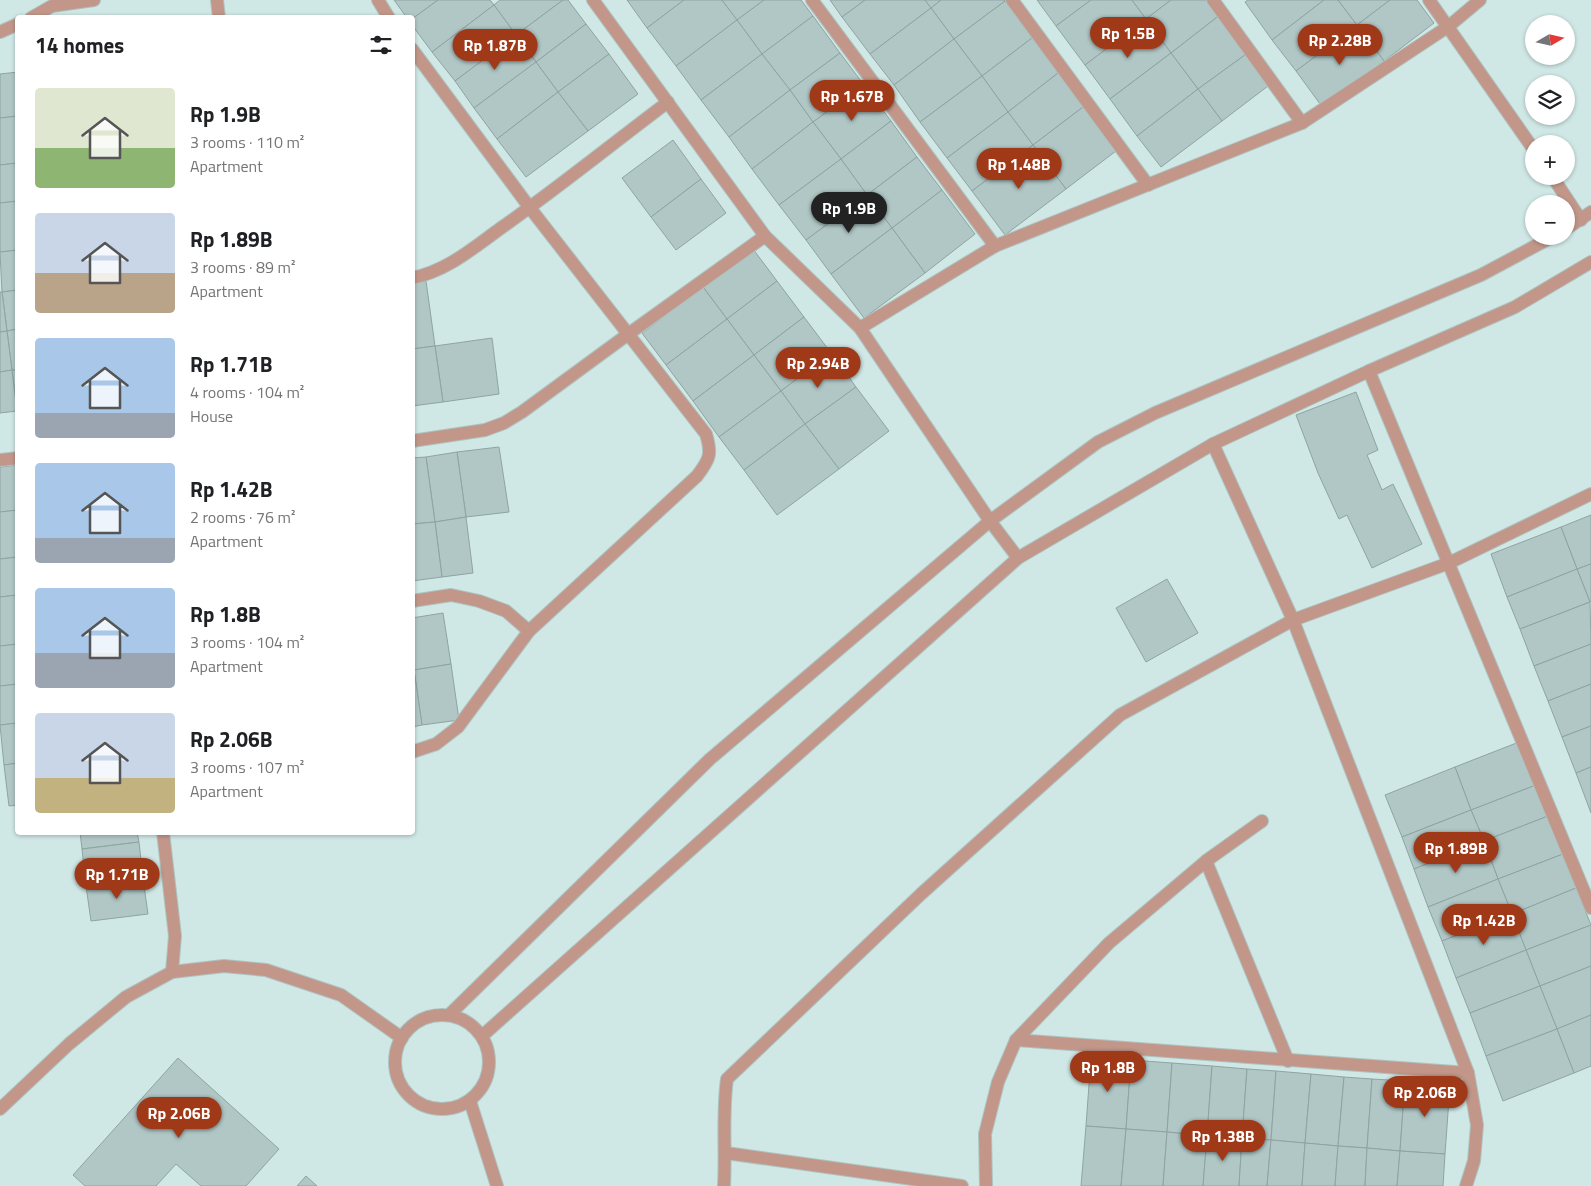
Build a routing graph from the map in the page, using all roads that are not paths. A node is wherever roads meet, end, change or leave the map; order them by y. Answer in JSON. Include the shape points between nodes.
{"nodes":[{"id":1,"x":94,"y":0,"type":"edge"},
{"id":2,"x":217,"y":0,"type":"edge"},
{"id":3,"x":378,"y":0,"type":"edge"},
{"id":4,"x":593,"y":0,"type":"edge"},
{"id":5,"x":812,"y":0,"type":"edge"},
{"id":6,"x":1012,"y":0,"type":"edge"},
{"id":7,"x":1213,"y":0,"type":"edge"},
{"id":8,"x":1429,"y":0,"type":"edge"},
{"id":9,"x":1480,"y":0,"type":"edge"},
{"id":10,"x":53,"y":12,"type":"edge"},
{"id":11,"x":219,"y":15,"type":"edge"},
{"id":12,"x":387,"y":15,"type":"edge"},
{"id":13,"x":15,"y":25,"type":"edge"},
{"id":14,"x":1449,"y":26,"type":"junction"},
{"id":15,"x":0,"y":32,"type":"edge"},
{"id":16,"x":415,"y":53,"type":"edge"},
{"id":17,"x":668,"y":102,"type":"junction"},
{"id":18,"x":1302,"y":123,"type":"junction"},
{"id":19,"x":1525,"y":137,"type":"edge"},
{"id":20,"x":1148,"y":185,"type":"junction"},
{"id":21,"x":1560,"y":185,"type":"edge"},
{"id":22,"x":530,"y":208,"type":"junction"},
{"id":23,"x":1586,"y":216,"type":"edge"},
{"id":24,"x":1575,"y":223,"type":"edge"},
{"id":25,"x":766,"y":236,"type":"junction"},
{"id":26,"x":1537,"y":245,"type":"edge"},
{"id":27,"x":996,"y":246,"type":"junction"},
{"id":28,"x":1591,"y":262,"type":"edge"},
{"id":29,"x":415,"y":277,"type":"edge"},
{"id":30,"x":860,"y":328,"type":"junction"},
{"id":31,"x":627,"y":335,"type":"junction"},
{"id":32,"x":1369,"y":371,"type":"junction"},
{"id":33,"x":415,"y":441,"type":"edge"},
{"id":34,"x":1213,"y":444,"type":"junction"},
{"id":35,"x":15,"y":458,"type":"edge"},
{"id":36,"x":0,"y":460,"type":"edge"},
{"id":37,"x":1591,"y":494,"type":"edge"},
{"id":38,"x":990,"y":521,"type":"junction"},
{"id":39,"x":1018,"y":558,"type":"junction"},
{"id":40,"x":1449,"y":563,"type":"junction"},
{"id":41,"x":415,"y":601,"type":"edge"},
{"id":42,"x":1292,"y":620,"type":"junction"},
{"id":43,"x":529,"y":631,"type":"junction"},
{"id":44,"x":415,"y":751,"type":"edge"},
{"id":45,"x":1262,"y":821,"type":"dead end"},
{"id":46,"x":164,"y":835,"type":"edge"},
{"id":47,"x":1206,"y":861,"type":"junction"},
{"id":48,"x":1591,"y":908,"type":"edge"},
{"id":49,"x":172,"y":972,"type":"junction"},
{"id":50,"x":450,"y":1015,"type":"junction"},
{"id":51,"x":482,"y":1036,"type":"junction"},
{"id":52,"x":402,"y":1038,"type":"junction"},
{"id":53,"x":1016,"y":1040,"type":"junction"},
{"id":54,"x":1288,"y":1061,"type":"junction"},
{"id":55,"x":1468,"y":1074,"type":"junction"},
{"id":56,"x":470,"y":1100,"type":"junction"},
{"id":57,"x":0,"y":1109,"type":"edge"},
{"id":58,"x":726,"y":1153,"type":"junction"},
{"id":59,"x":932,"y":1183,"type":"edge"},
{"id":60,"x":497,"y":1186,"type":"edge"},
{"id":61,"x":724,"y":1186,"type":"edge"},
{"id":62,"x":962,"y":1186,"type":"edge"},
{"id":63,"x":986,"y":1186,"type":"edge"},
{"id":64,"x":1466,"y":1186,"type":"edge"}],
"edges":[{"from":1,"to":10,"type":"street"},
{"from":2,"to":11,"type":"street"},
{"from":3,"to":12,"type":"street"},
{"from":4,"to":17,"type":"street"},
{"from":5,"to":27,"type":"street"},
{"from":6,"to":20,"type":"street"},
{"from":7,"to":18,"type":"street"},
{"from":8,"to":14,"type":"street"},
{"from":9,"to":14,"type":"street"},
{"from":13,"to":15,"type":"street"},
{"from":14,"to":18,"type":"street"},
{"from":14,"to":19,"type":"street"},
{"from":16,"to":22,"type":"street"},
{"from":17,"to":22,"type":"street"},
{"from":17,"to":25,"type":"street"},
{"from":18,"to":20,"type":"street"},
{"from":20,"to":27,"type":"street"},
{"from":21,"to":23,"type":"street"},
{"from":22,"to":29,"type":"street","via":[[444,268]]},
{"from":22,"to":31,"type":"street"},
{"from":23,"to":24,"type":"street"},
{"from":25,"to":30,"type":"street"},
{"from":25,"to":31,"type":"street"},
{"from":26,"to":38,"type":"street","via":[[1481,275],[1155,413],[1098,442]]},
{"from":27,"to":30,"type":"street"},
{"from":28,"to":32,"type":"street","via":[[1515,307]]},
{"from":30,"to":38,"type":"street"},
{"from":31,"to":33,"type":"street","via":[[504,424]]},
{"from":31,"to":43,"type":"street","via":[[706,434],[710,447],[709,461],[697,476]]},
{"from":32,"to":34,"type":"street"},
{"from":32,"to":40,"type":"street"},
{"from":34,"to":39,"type":"street"},
{"from":34,"to":42,"type":"street"},
{"from":35,"to":36,"type":"street"},
{"from":37,"to":40,"type":"street"},
{"from":38,"to":39,"type":"street"},
{"from":38,"to":50,"type":"street","via":[[710,759]]},
{"from":39,"to":51,"type":"street"},
{"from":40,"to":42,"type":"street"},
{"from":40,"to":48,"type":"street"},
{"from":41,"to":43,"type":"street","via":[[451,595],[480,601],[506,611]]},
{"from":42,"to":55,"type":"street"},
{"from":42,"to":58,"type":"street","via":[[1120,715],[921,894],[727,1079],[724,1105]]},
{"from":43,"to":44,"type":"street","via":[[458,727],[436,744]]},
{"from":45,"to":47,"type":"street"},
{"from":46,"to":49,"type":"street","via":[[175,936]]},
{"from":47,"to":53,"type":"street","via":[[1109,944]]},
{"from":47,"to":54,"type":"street"},
{"from":49,"to":52,"type":"street","via":[[224,966],[266,970],[341,995]]},
{"from":49,"to":57,"type":"street","via":[[126,997],[69,1044]]},
{"from":50,"to":51,"type":"street","via":[[468,1022]]},
{"from":50,"to":52,"type":"street","via":[[422,1019]]},
{"from":51,"to":56,"type":"street","via":[[489,1052],[488,1070],[482,1087]]},
{"from":52,"to":56,"type":"street","via":[[396,1053],[396,1068],[401,1084],[411,1096],[424,1105],[440,1109],[455,1108]]},
{"from":53,"to":54,"type":"street"},
{"from":53,"to":63,"type":"street","via":[[998,1082],[986,1134]]},
{"from":54,"to":55,"type":"street"},
{"from":55,"to":64,"type":"street","via":[[1478,1125],[1474,1161]]},
{"from":56,"to":60,"type":"street"},
{"from":58,"to":59,"type":"street"},
{"from":58,"to":61,"type":"street"},
{"from":59,"to":62,"type":"street"}]}
